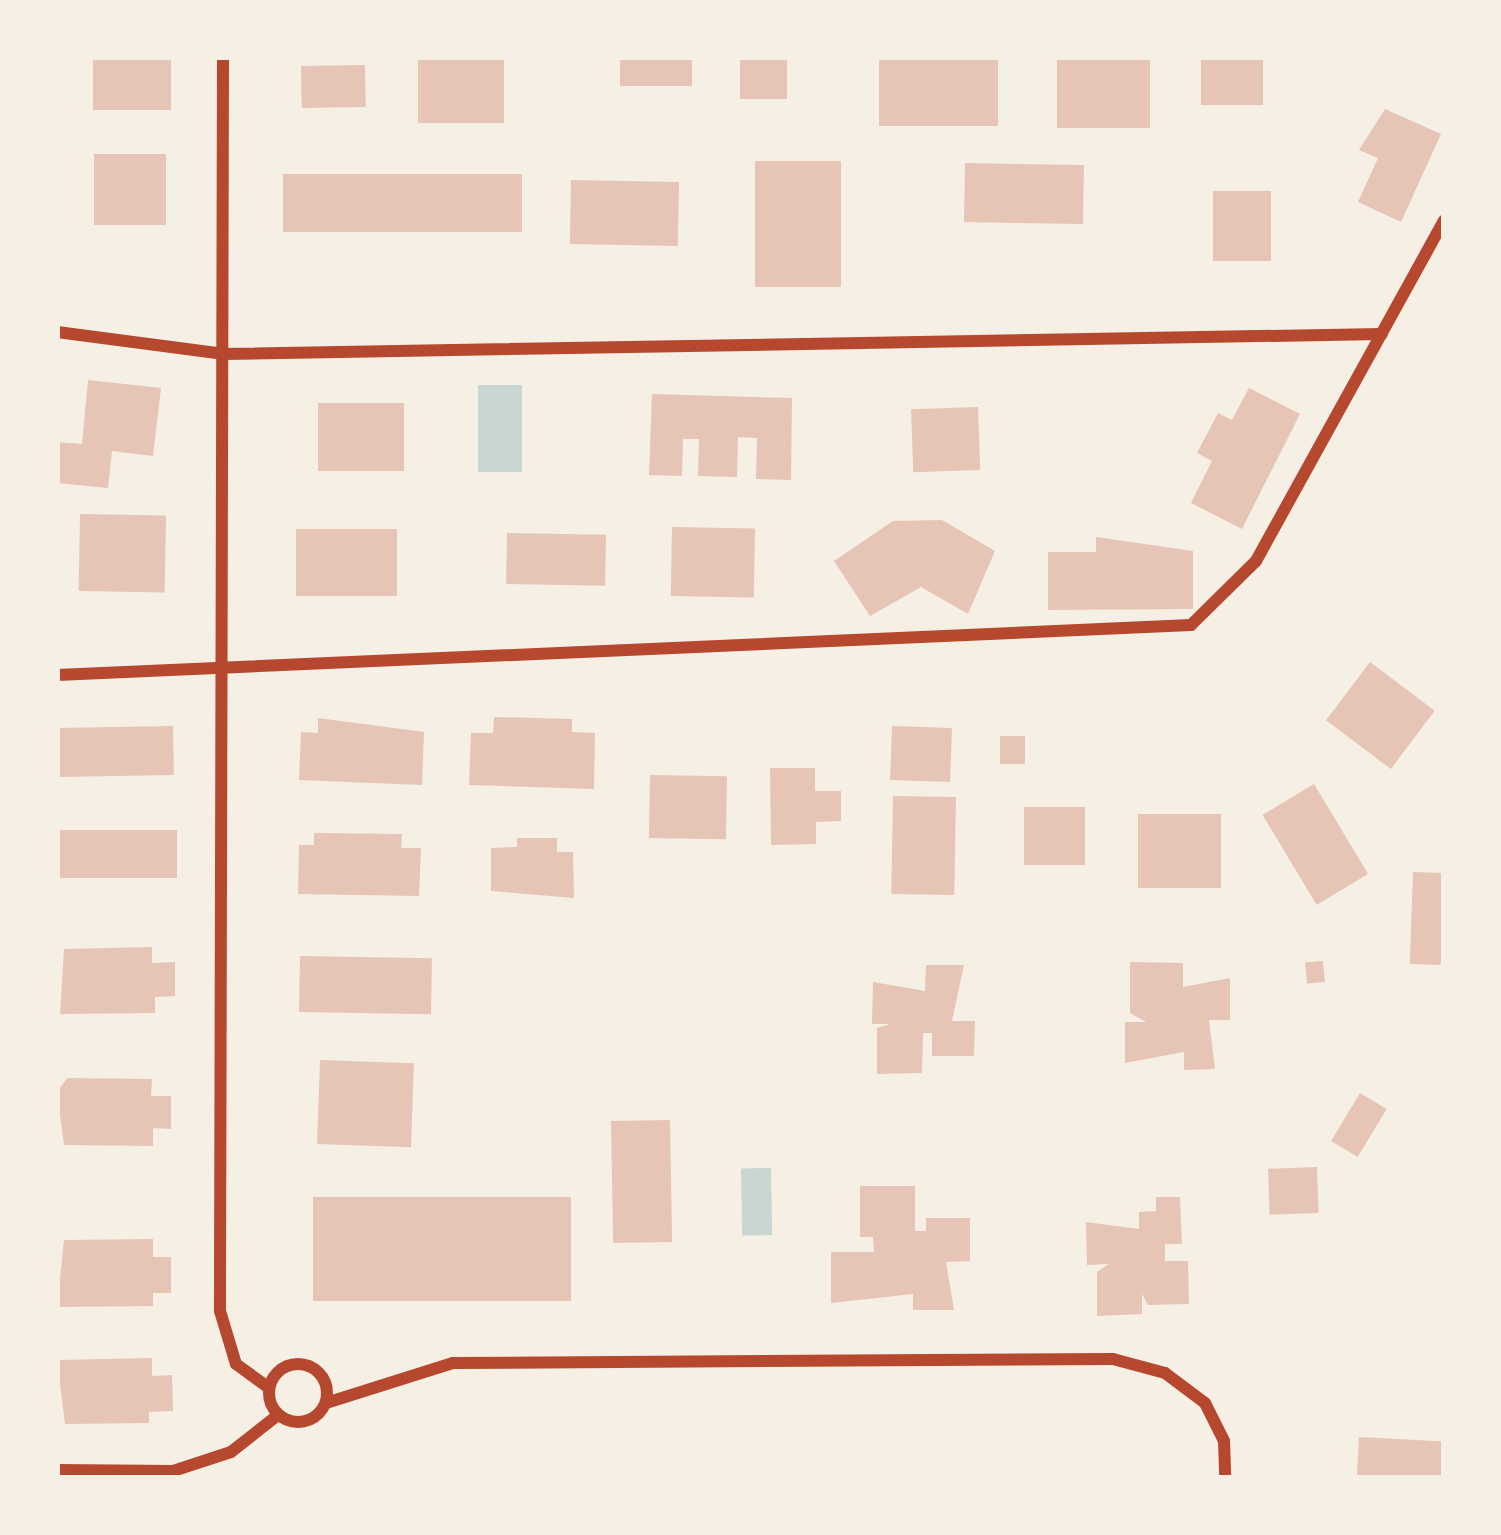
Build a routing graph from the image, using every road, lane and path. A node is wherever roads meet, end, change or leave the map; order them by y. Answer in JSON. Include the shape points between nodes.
{"nodes":[{"id":1,"x":224,"y":57,"type":"edge"},
{"id":2,"x":1444,"y":220,"type":"edge"},
{"id":3,"x":57,"y":332,"type":"edge"},
{"id":4,"x":1382,"y":334,"type":"junction"},
{"id":5,"x":223,"y":354,"type":"junction"},
{"id":6,"x":223,"y":670,"type":"junction"},
{"id":7,"x":57,"y":675,"type":"edge"},
{"id":8,"x":269,"y":1388,"type":"junction"},
{"id":9,"x":326,"y":1403,"type":"junction"},
{"id":10,"x":278,"y":1414,"type":"junction"},
{"id":11,"x":57,"y":1470,"type":"edge"},
{"id":12,"x":1225,"y":1478,"type":"edge"}],
"edges":[{"from":1,"to":5,"type":"street"},
{"from":2,"to":4,"type":"street"},
{"from":3,"to":5,"type":"street"},
{"from":4,"to":5,"type":"street"},
{"from":4,"to":6,"type":"street","via":[[1244,580],[1191,625]]},
{"from":5,"to":6,"type":"street"},
{"from":6,"to":7,"type":"street"},
{"from":6,"to":8,"type":"street","via":[[220,1310],[236,1364]]},
{"from":8,"to":9,"type":"street","via":[[285,1366],[305,1364],[326,1383]]},
{"from":8,"to":10,"type":"street"},
{"from":9,"to":10,"type":"street","via":[[304,1422]]},
{"from":9,"to":12,"type":"street","via":[[453,1363],[1113,1358],[1165,1373],[1205,1403],[1224,1441]]},
{"from":10,"to":11,"type":"street","via":[[231,1452],[173,1471]]}]}
